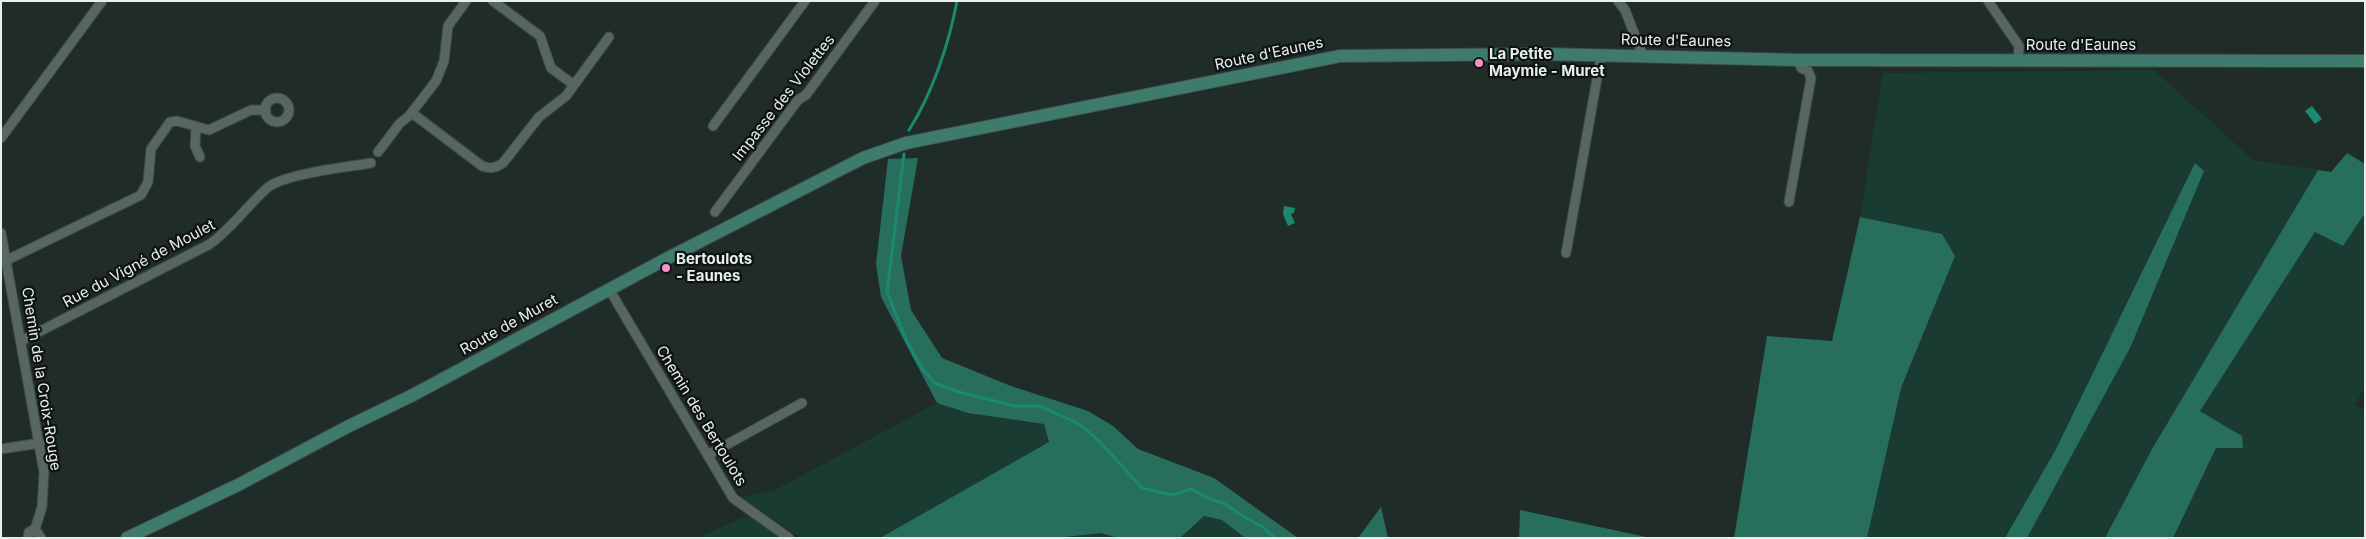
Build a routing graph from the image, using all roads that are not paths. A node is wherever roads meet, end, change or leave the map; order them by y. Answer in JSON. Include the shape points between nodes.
{"nodes":[{"id":1,"x":102,"y":1,"type":"edge"},
{"id":2,"x":466,"y":1,"type":"edge"},
{"id":3,"x":493,"y":1,"type":"edge"},
{"id":4,"x":805,"y":1,"type":"edge"},
{"id":5,"x":875,"y":1,"type":"edge"},
{"id":6,"x":1618,"y":1,"type":"edge"},
{"id":7,"x":1988,"y":1,"type":"edge"},
{"id":8,"x":609,"y":37,"type":"dead end"},
{"id":9,"x":1601,"y":56,"type":"junction"},
{"id":10,"x":1643,"y":56,"type":"junction"},
{"id":11,"x":1799,"y":60,"type":"junction"},
{"id":12,"x":2018,"y":60,"type":"junction"},
{"id":13,"x":2365,"y":61,"type":"edge"},
{"id":14,"x":574,"y":85,"type":"junction"},
{"id":15,"x":266,"y":110,"type":"dead end"},
{"id":16,"x":412,"y":112,"type":"junction"},
{"id":17,"x":713,"y":126,"type":"dead end"},
{"id":18,"x":196,"y":128,"type":"junction"},
{"id":19,"x":1,"y":138,"type":"edge"},
{"id":20,"x":906,"y":143,"type":"joint"},
{"id":21,"x":378,"y":152,"type":"dead end"},
{"id":22,"x":200,"y":158,"type":"dead end"},
{"id":23,"x":371,"y":163,"type":"dead end"},
{"id":24,"x":1789,"y":202,"type":"dead end"},
{"id":25,"x":715,"y":212,"type":"dead end"},
{"id":26,"x":2,"y":239,"type":"edge"},
{"id":27,"x":1566,"y":253,"type":"dead end"},
{"id":28,"x":7,"y":260,"type":"junction"},
{"id":29,"x":609,"y":289,"type":"junction"},
{"id":30,"x":21,"y":341,"type":"junction"},
{"id":31,"x":802,"y":403,"type":"dead end"},
{"id":32,"x":40,"y":443,"type":"junction"},
{"id":33,"x":1,"y":449,"type":"edge"},
{"id":34,"x":708,"y":455,"type":"junction"},
{"id":35,"x":34,"y":529,"type":"junction"},
{"id":36,"x":28,"y":538,"type":"edge"},
{"id":37,"x":41,"y":538,"type":"edge"},
{"id":38,"x":127,"y":538,"type":"edge"},
{"id":39,"x":789,"y":538,"type":"edge"}],
"edges":[{"from":1,"to":19,"type":"street"},
{"from":2,"to":16,"type":"street","via":[[448,26],[441,70]]},
{"from":3,"to":14,"type":"street","via":[[540,36],[549,66]]},
{"from":4,"to":17,"type":"street"},
{"from":5,"to":25,"type":"street","name":"Impasse des Violettes"},
{"from":6,"to":10,"type":"street","via":[[1625,10]]},
{"from":7,"to":12,"type":"street","via":[[2019,46]]},
{"from":8,"to":14,"type":"street"},
{"from":9,"to":10,"type":"main road","name":"Route d'Eaunes"},
{"from":9,"to":20,"type":"main road","name":"Route d'Eaunes","via":[[1340,56]]},
{"from":9,"to":27,"type":"street"},
{"from":10,"to":11,"type":"main road","name":"Route d'Eaunes"},
{"from":11,"to":12,"type":"main road","name":"Route d'Eaunes"},
{"from":11,"to":24,"type":"street","via":[[1801,68],[1812,78]]},
{"from":12,"to":13,"type":"main road","name":"Route d'Eaunes"},
{"from":14,"to":16,"type":"street","via":[[559,103],[539,117],[503,163],[489,169]]},
{"from":15,"to":18,"type":"street","via":[[251,110],[214,130]]},
{"from":16,"to":21,"type":"street"},
{"from":18,"to":22,"type":"street","via":[[195,146]]},
{"from":18,"to":28,"type":"street","via":[[177,121],[170,122],[151,149],[148,182],[140,195]]},
{"from":20,"to":29,"type":"main road","name":"Route de Muret","via":[[863,158]]},
{"from":23,"to":30,"type":"street","name":"Rue du Vigné de Moulet","via":[[286,179],[269,187],[228,231],[210,244]]},
{"from":26,"to":28,"type":"street","name":"Chemin de la Croix-Rouge"},
{"from":28,"to":30,"type":"street","name":"Chemin de la Croix-Rouge"},
{"from":29,"to":34,"type":"street","name":"Chemin des Bertoulots"},
{"from":29,"to":38,"type":"main road","name":"Route de Muret","via":[[413,395]]},
{"from":30,"to":32,"type":"street","name":"Chemin de la Croix-Rouge"},
{"from":31,"to":34,"type":"street"},
{"from":32,"to":33,"type":"street"},
{"from":32,"to":35,"type":"street","name":"Chemin de la Croix-Rouge","via":[[44,489]]},
{"from":34,"to":39,"type":"street","name":"Chemin des Bertoulots","via":[[733,498]]},
{"from":35,"to":36,"type":"street","name":"Chemin de la Croix-Rouge"},
{"from":35,"to":37,"type":"street"}]}
